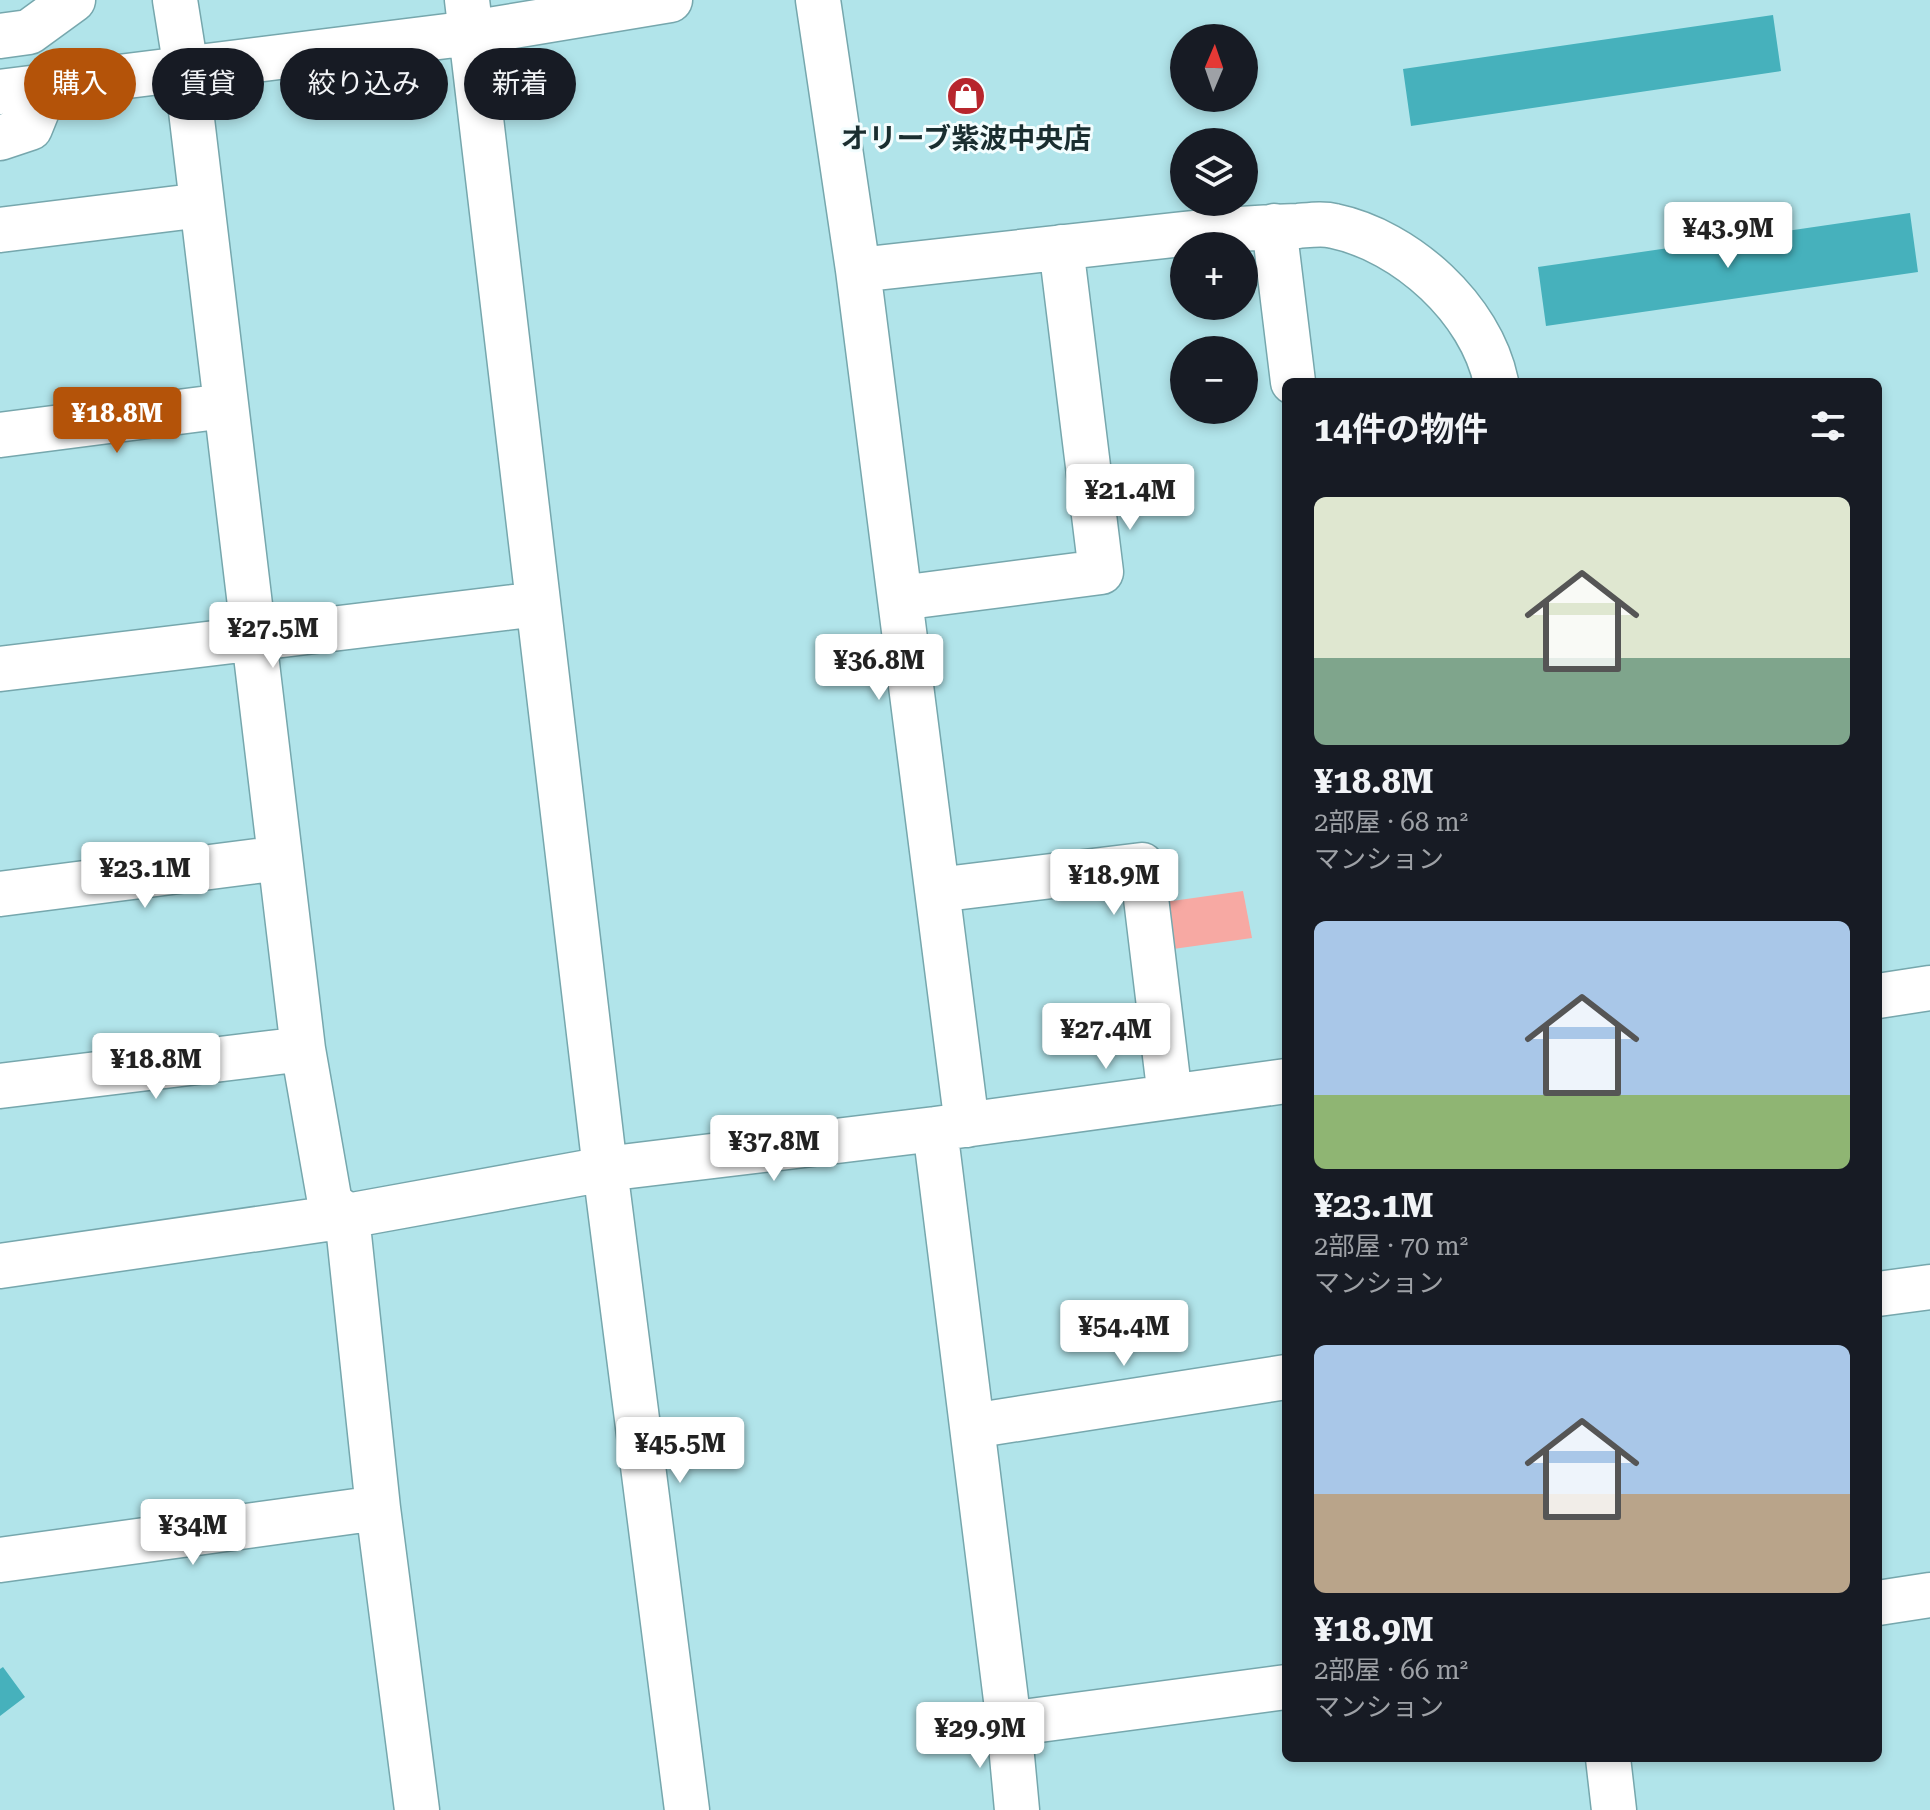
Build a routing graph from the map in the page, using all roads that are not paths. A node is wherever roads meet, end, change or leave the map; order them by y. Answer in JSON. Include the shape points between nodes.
{"nodes":[{"id":1,"x":73,"y":0,"type":"edge"},
{"id":2,"x":175,"y":0,"type":"edge"},
{"id":3,"x":670,"y":0,"type":"edge"},
{"id":4,"x":818,"y":0,"type":"edge"},
{"id":5,"x":469,"y":17,"type":"edge"},
{"id":6,"x":0,"y":36,"type":"edge"},
{"id":7,"x":183,"y":48,"type":"edge"},
{"id":8,"x":264,"y":55,"type":"edge"},
{"id":9,"x":24,"y":89,"type":"edge"},
{"id":10,"x":0,"y":92,"type":"edge"},
{"id":11,"x":33,"y":120,"type":"edge"},
{"id":12,"x":192,"y":120,"type":"edge"},
{"id":13,"x":0,"y":138,"type":"edge"},
{"id":14,"x":202,"y":205,"type":"junction"},
{"id":15,"x":1274,"y":226,"type":"junction"},
{"id":16,"x":0,"y":230,"type":"edge"},
{"id":17,"x":1061,"y":247,"type":"junction"},
{"id":18,"x":858,"y":270,"type":"junction"},
{"id":19,"x":1293,"y":378,"type":"edge"},
{"id":20,"x":1494,"y":378,"type":"edge"},
{"id":21,"x":225,"y":406,"type":"junction"},
{"id":22,"x":0,"y":435,"type":"edge"},
{"id":23,"x":900,"y":598,"type":"junction"},
{"id":24,"x":538,"y":604,"type":"junction"},
{"id":25,"x":255,"y":638,"type":"junction"},
{"id":26,"x":0,"y":669,"type":"edge"},
{"id":27,"x":280,"y":858,"type":"junction"},
{"id":28,"x":937,"y":890,"type":"junction"},
{"id":29,"x":0,"y":894,"type":"edge"},
{"id":30,"x":1930,"y":988,"type":"edge"},
{"id":31,"x":1882,"y":995,"type":"edge"},
{"id":32,"x":303,"y":1049,"type":"junction"},
{"id":33,"x":1282,"y":1082,"type":"edge"},
{"id":34,"x":0,"y":1086,"type":"edge"},
{"id":35,"x":1170,"y":1097,"type":"junction"},
{"id":36,"x":951,"y":1127,"type":"junction"},
{"id":37,"x":605,"y":1169,"type":"junction"},
{"id":38,"x":347,"y":1216,"type":"junction"},
{"id":39,"x":0,"y":1266,"type":"edge"},
{"id":40,"x":1930,"y":1287,"type":"edge"},
{"id":41,"x":1882,"y":1293,"type":"edge"},
{"id":42,"x":1282,"y":1378,"type":"edge"},
{"id":43,"x":972,"y":1426,"type":"junction"},
{"id":44,"x":378,"y":1508,"type":"junction"},
{"id":45,"x":0,"y":1560,"type":"edge"},
{"id":46,"x":1930,"y":1595,"type":"edge"},
{"id":47,"x":1882,"y":1602,"type":"edge"},
{"id":48,"x":1282,"y":1688,"type":"edge"},
{"id":49,"x":1009,"y":1724,"type":"junction"},
{"id":50,"x":1608,"y":1762,"type":"edge"},
{"id":51,"x":417,"y":1810,"type":"edge"},
{"id":52,"x":687,"y":1810,"type":"edge"},
{"id":53,"x":1017,"y":1810,"type":"edge"},
{"id":54,"x":1614,"y":1810,"type":"edge"}],
"edges":[{"from":1,"to":6,"type":"street","via":[[29,32]]},
{"from":2,"to":7,"type":"street"},
{"from":3,"to":5,"type":"street"},
{"from":4,"to":18,"type":"street"},
{"from":5,"to":8,"type":"street"},
{"from":5,"to":24,"type":"street"},
{"from":9,"to":10,"type":"street"},
{"from":11,"to":13,"type":"street","via":[[30,128]]},
{"from":12,"to":14,"type":"street"},
{"from":14,"to":16,"type":"street"},
{"from":14,"to":21,"type":"street"},
{"from":15,"to":17,"type":"street"},
{"from":15,"to":19,"type":"street"},
{"from":15,"to":20,"type":"street","via":[[1332,225],[1405,255],[1440,286],[1476,332]]},
{"from":17,"to":18,"type":"street"},
{"from":17,"to":23,"type":"street","via":[[1101,572]]},
{"from":18,"to":23,"type":"street"},
{"from":21,"to":22,"type":"street"},
{"from":21,"to":25,"type":"street"},
{"from":23,"to":28,"type":"street"},
{"from":24,"to":25,"type":"street"},
{"from":24,"to":37,"type":"street"},
{"from":25,"to":26,"type":"street"},
{"from":25,"to":27,"type":"street"},
{"from":27,"to":29,"type":"street"},
{"from":27,"to":32,"type":"street"},
{"from":28,"to":35,"type":"street","via":[[1142,865]]},
{"from":28,"to":36,"type":"street"},
{"from":30,"to":31,"type":"street"},
{"from":32,"to":34,"type":"street"},
{"from":32,"to":38,"type":"street","via":[[330,1203]]},
{"from":33,"to":35,"type":"street"},
{"from":35,"to":36,"type":"street"},
{"from":36,"to":37,"type":"street"},
{"from":36,"to":43,"type":"street"},
{"from":37,"to":38,"type":"street"},
{"from":37,"to":52,"type":"street"},
{"from":38,"to":39,"type":"street"},
{"from":38,"to":44,"type":"street"},
{"from":40,"to":41,"type":"street"},
{"from":42,"to":43,"type":"street"},
{"from":43,"to":49,"type":"street"},
{"from":44,"to":45,"type":"street"},
{"from":44,"to":51,"type":"street"},
{"from":46,"to":47,"type":"street"},
{"from":48,"to":49,"type":"street"},
{"from":49,"to":53,"type":"street"},
{"from":50,"to":54,"type":"street"}]}
